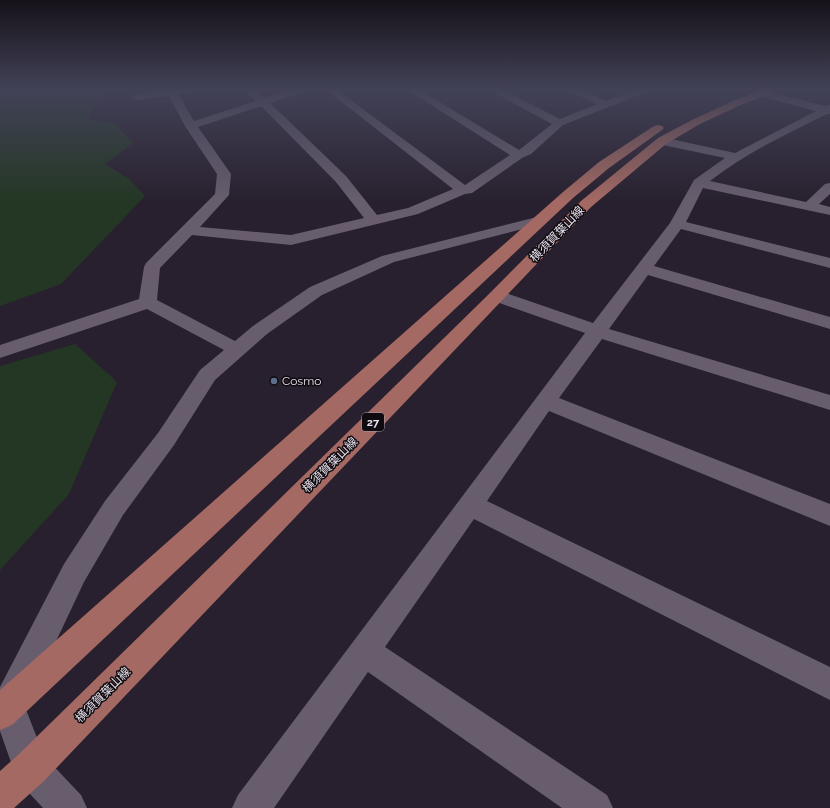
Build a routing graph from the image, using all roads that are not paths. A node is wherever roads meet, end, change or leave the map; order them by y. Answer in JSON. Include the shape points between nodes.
{"nodes":[{"id":1,"x":191,"y":126,"type":"edge"},
{"id":2,"x":287,"y":127,"type":"edge"},
{"id":3,"x":380,"y":127,"type":"edge"},
{"id":4,"x":472,"y":127,"type":"edge"},
{"id":5,"x":555,"y":127,"type":"edge"},
{"id":6,"x":660,"y":127,"type":"edge"},
{"id":7,"x":688,"y":127,"type":"edge"},
{"id":8,"x":795,"y":127,"type":"edge"},
{"id":9,"x":662,"y":141,"type":"junction"},
{"id":10,"x":518,"y":155,"type":"junction"},
{"id":11,"x":737,"y":156,"type":"junction"},
{"id":12,"x":699,"y":183,"type":"junction"},
{"id":13,"x":830,"y":187,"type":"edge"},
{"id":14,"x":463,"y":190,"type":"junction"},
{"id":15,"x":808,"y":207,"type":"junction"},
{"id":16,"x":830,"y":211,"type":"edge"},
{"id":17,"x":372,"y":220,"type":"junction"},
{"id":18,"x":541,"y":220,"type":"junction"},
{"id":19,"x":677,"y":224,"type":"junction"},
{"id":20,"x":186,"y":230,"type":"junction"},
{"id":21,"x":830,"y":263,"type":"edge"},
{"id":22,"x":644,"y":268,"type":"junction"},
{"id":23,"x":497,"y":296,"type":"junction"},
{"id":24,"x":148,"y":302,"type":"junction"},
{"id":25,"x":830,"y":323,"type":"edge"},
{"id":26,"x":597,"y":331,"type":"junction"},
{"id":27,"x":236,"y":349,"type":"junction"},
{"id":28,"x":0,"y":352,"type":"edge"},
{"id":29,"x":545,"y":400,"type":"junction"},
{"id":30,"x":830,"y":403,"type":"edge"},
{"id":31,"x":471,"y":505,"type":"junction"},
{"id":32,"x":830,"y":516,"type":"edge"},
{"id":33,"x":364,"y":651,"type":"junction"},
{"id":34,"x":830,"y":684,"type":"edge"},
{"id":35,"x":4,"y":709,"type":"edge"},
{"id":36,"x":31,"y":768,"type":"junction"},
{"id":37,"x":0,"y":796,"type":"edge"},
{"id":38,"x":68,"y":808,"type":"edge"},
{"id":39,"x":251,"y":808,"type":"edge"},
{"id":40,"x":594,"y":808,"type":"edge"}],
"edges":[{"from":1,"to":20,"type":"street","via":[[224,174],[222,195]]},
{"from":2,"to":17,"type":"street","via":[[341,179]]},
{"from":3,"to":14,"type":"street"},
{"from":4,"to":10,"type":"street"},
{"from":5,"to":10,"type":"street","via":[[527,151]]},
{"from":6,"to":18,"type":"main road","name":"横須賀葉山線","via":[[604,164]]},
{"from":7,"to":9,"type":"main road","name":"横須賀葉山線","number":"27"},
{"from":8,"to":11,"type":"street"},
{"from":9,"to":11,"type":"street"},
{"from":9,"to":23,"type":"main road","name":"横須賀葉山線","number":"27","via":[[586,204]]},
{"from":10,"to":14,"type":"street","via":[[467,190]]},
{"from":11,"to":12,"type":"street"},
{"from":12,"to":15,"type":"street"},
{"from":12,"to":19,"type":"street"},
{"from":13,"to":15,"type":"street"},
{"from":14,"to":17,"type":"street","via":[[413,211]]},
{"from":15,"to":16,"type":"street"},
{"from":17,"to":20,"type":"street","via":[[291,240]]},
{"from":18,"to":27,"type":"street","via":[[388,259],[316,291]]},
{"from":18,"to":35,"type":"main road","name":"横須賀葉山線"},
{"from":19,"to":21,"type":"street"},
{"from":19,"to":22,"type":"street"},
{"from":20,"to":24,"type":"street","via":[[152,267]]},
{"from":22,"to":25,"type":"street"},
{"from":22,"to":26,"type":"street"},
{"from":23,"to":26,"type":"street"},
{"from":23,"to":36,"type":"main road","name":"横須賀葉山線","number":"27"},
{"from":24,"to":27,"type":"street"},
{"from":24,"to":28,"type":"street"},
{"from":26,"to":29,"type":"street"},
{"from":26,"to":30,"type":"street"},
{"from":27,"to":35,"type":"street","via":[[207,375],[166,439],[114,508],[74,573]]},
{"from":29,"to":31,"type":"street"},
{"from":29,"to":32,"type":"street"},
{"from":31,"to":33,"type":"street"},
{"from":31,"to":34,"type":"street"},
{"from":33,"to":39,"type":"street"},
{"from":33,"to":40,"type":"street"},
{"from":35,"to":36,"type":"street"},
{"from":36,"to":37,"type":"main road","name":"横須賀葉山線","number":"27"},
{"from":36,"to":38,"type":"street"}]}
